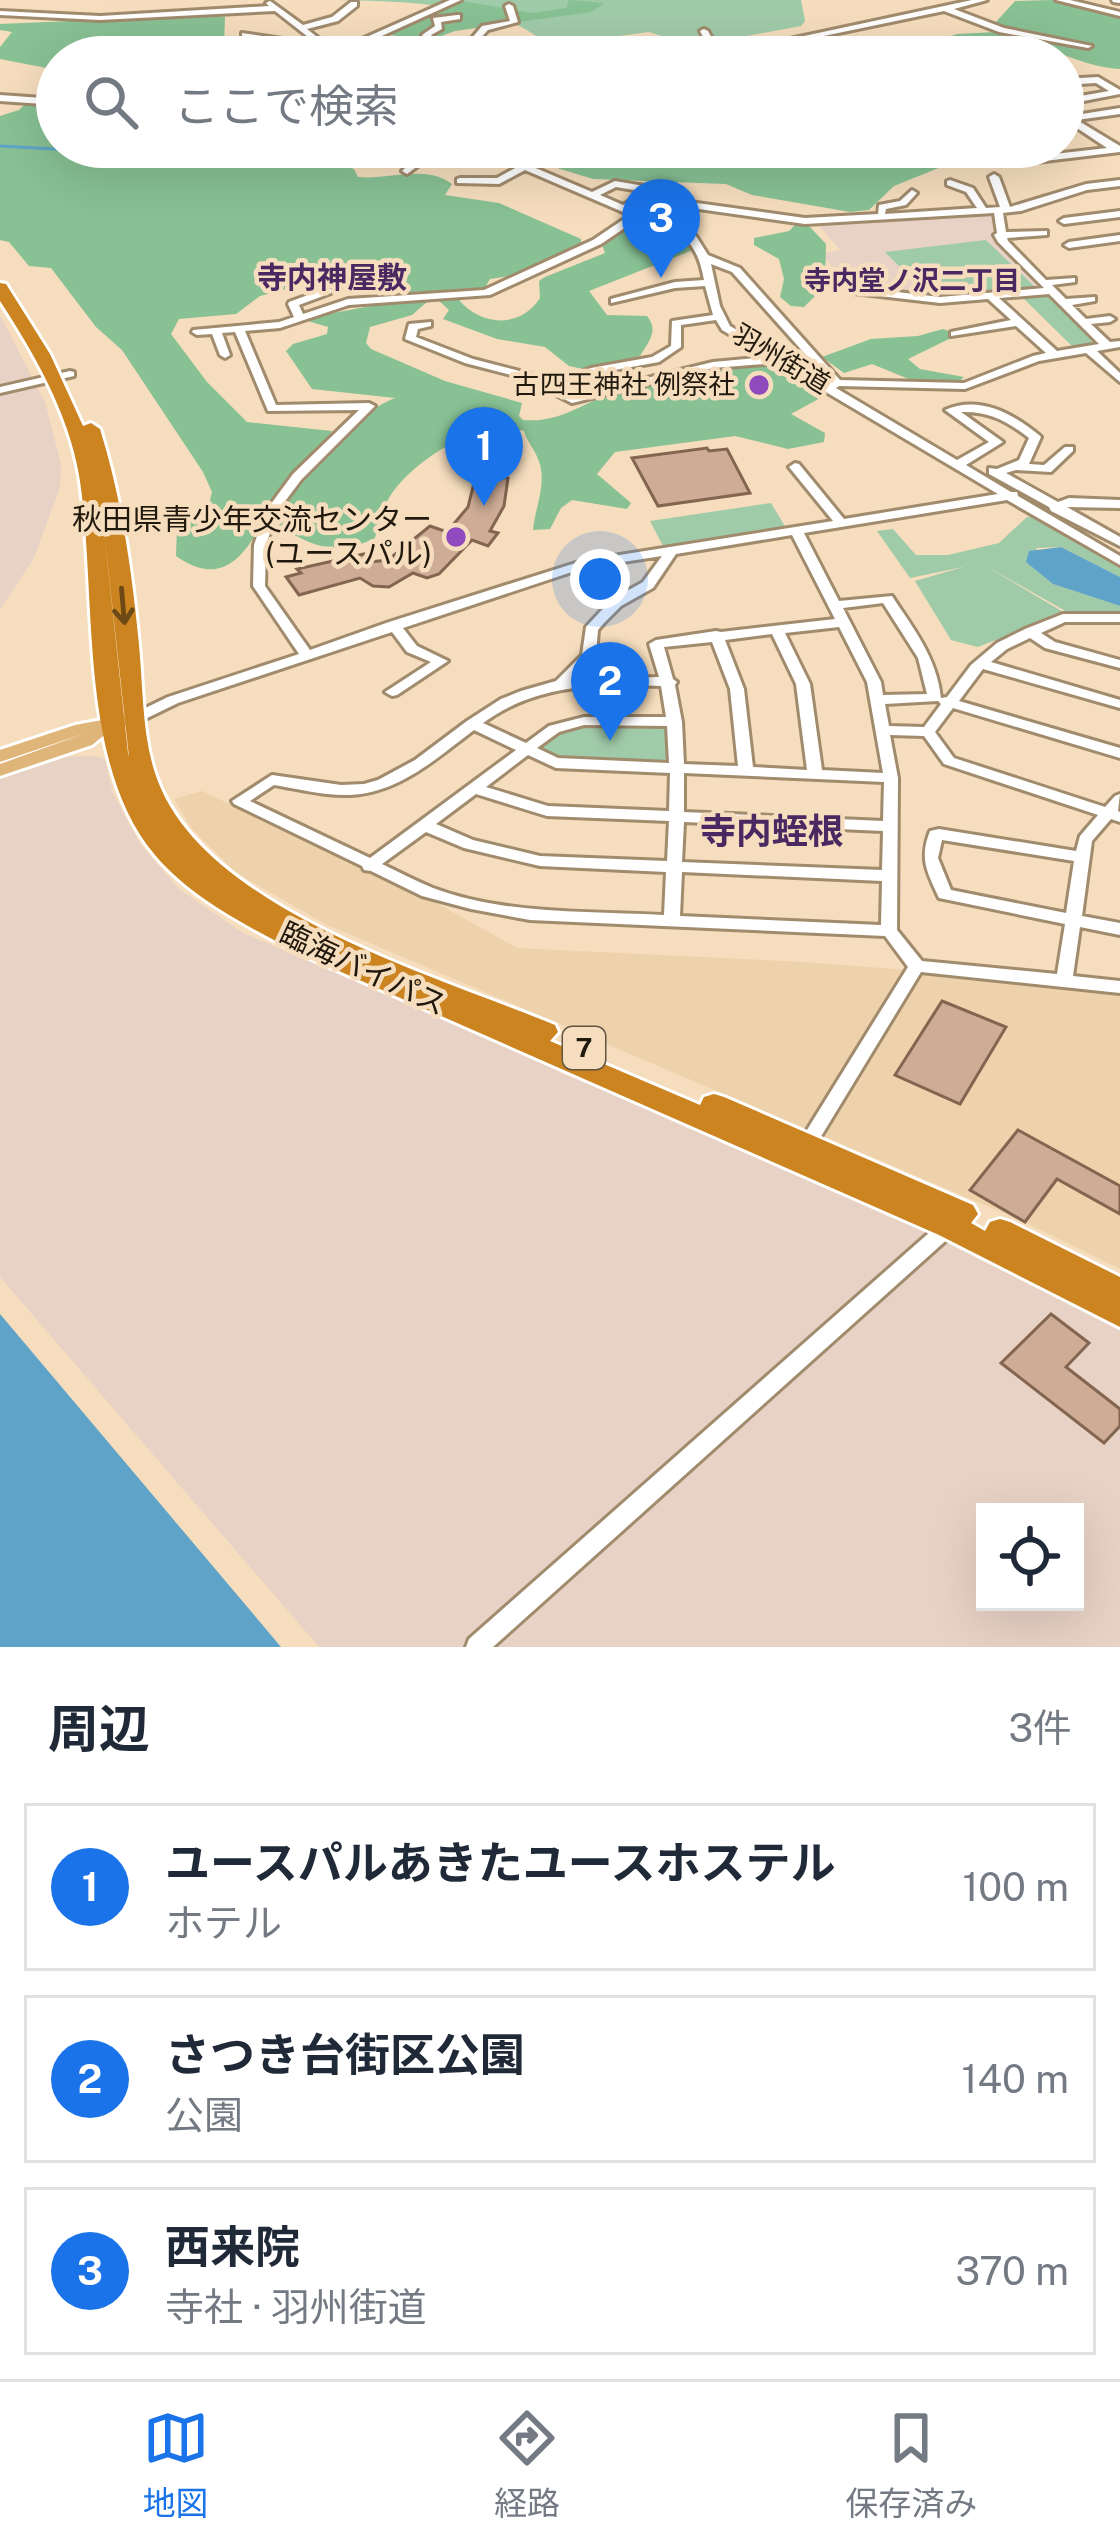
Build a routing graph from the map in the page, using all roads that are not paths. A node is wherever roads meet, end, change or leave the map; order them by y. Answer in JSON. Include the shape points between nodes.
{"nodes":[{"id":1,"x":266,"y":0,"type":"edge"},
{"id":2,"x":457,"y":0,"type":"edge"},
{"id":3,"x":983,"y":0,"type":"edge"},
{"id":4,"x":1060,"y":0,"type":"edge"},
{"id":5,"x":40,"y":2,"type":"edge"},
{"id":6,"x":354,"y":4,"type":"dead end"},
{"id":7,"x":509,"y":6,"type":"dead end"},
{"id":8,"x":943,"y":7,"type":"junction"},
{"id":9,"x":277,"y":8,"type":"junction"},
{"id":10,"x":0,"y":13,"type":"edge"},
{"id":11,"x":1120,"y":14,"type":"edge"},
{"id":12,"x":27,"y":15,"type":"junction"},
{"id":13,"x":457,"y":16,"type":"dead end"},
{"id":14,"x":856,"y":27,"type":"junction"},
{"id":15,"x":301,"y":28,"type":"junction"},
{"id":16,"x":704,"y":31,"type":"dead end"},
{"id":17,"x":245,"y":35,"type":"dead end"},
{"id":18,"x":251,"y":36,"type":"edge"},
{"id":19,"x":311,"y":36,"type":"edge"},
{"id":20,"x":373,"y":36,"type":"edge"},
{"id":21,"x":427,"y":36,"type":"edge"},
{"id":22,"x":478,"y":36,"type":"edge"},
{"id":23,"x":706,"y":36,"type":"edge"},
{"id":24,"x":814,"y":36,"type":"edge"},
{"id":25,"x":867,"y":36,"type":"edge"},
{"id":26,"x":1034,"y":36,"type":"edge"},
{"id":27,"x":1084,"y":45,"type":"edge"},
{"id":28,"x":1088,"y":46,"type":"dead end"},
{"id":29,"x":1084,"y":82,"type":"edge"},
{"id":30,"x":0,"y":98,"type":"edge"},
{"id":31,"x":1084,"y":99,"type":"edge"},
{"id":32,"x":36,"y":100,"type":"edge"},
{"id":33,"x":1084,"y":100,"type":"edge"},
{"id":34,"x":1120,"y":112,"type":"edge"},
{"id":35,"x":1106,"y":114,"type":"junction"},
{"id":36,"x":1084,"y":118,"type":"edge"},
{"id":37,"x":1084,"y":130,"type":"edge"},
{"id":38,"x":1119,"y":150,"type":"edge"},
{"id":39,"x":1084,"y":154,"type":"edge"},
{"id":40,"x":410,"y":168,"type":"edge"},
{"id":41,"x":522,"y":168,"type":"edge"},
{"id":42,"x":526,"y":168,"type":"edge"},
{"id":43,"x":1079,"y":168,"type":"edge"},
{"id":44,"x":406,"y":171,"type":"dead end"},
{"id":45,"x":994,"y":177,"type":"dead end"},
{"id":46,"x":460,"y":181,"type":"dead end"},
{"id":47,"x":950,"y":183,"type":"dead end"},
{"id":48,"x":1120,"y":183,"type":"edge"},
{"id":49,"x":1098,"y":185,"type":"junction"},
{"id":50,"x":912,"y":193,"type":"dead end"},
{"id":51,"x":593,"y":195,"type":"junction"},
{"id":52,"x":640,"y":198,"type":"junction"},
{"id":53,"x":1002,"y":210,"type":"junction"},
{"id":54,"x":632,"y":211,"type":"junction"},
{"id":55,"x":983,"y":211,"type":"junction"},
{"id":56,"x":1120,"y":214,"type":"edge"},
{"id":57,"x":881,"y":215,"type":"junction"},
{"id":58,"x":1064,"y":221,"type":"dead end"},
{"id":59,"x":1044,"y":233,"type":"dead end"},
{"id":60,"x":999,"y":235,"type":"junction"},
{"id":61,"x":1120,"y":238,"type":"edge"},
{"id":62,"x":1069,"y":245,"type":"dead end"},
{"id":63,"x":706,"y":258,"type":"junction"},
{"id":64,"x":0,"y":265,"type":"edge"},
{"id":65,"x":1071,"y":280,"type":"dead end"},
{"id":66,"x":709,"y":283,"type":"junction"},
{"id":67,"x":1047,"y":287,"type":"junction"},
{"id":68,"x":0,"y":288,"type":"edge"},
{"id":69,"x":854,"y":290,"type":"dead end"},
{"id":70,"x":326,"y":291,"type":"dead end"},
{"id":71,"x":992,"y":296,"type":"junction"},
{"id":72,"x":1091,"y":299,"type":"dead end"},
{"id":73,"x":615,"y":301,"type":"dead end"},
{"id":74,"x":1064,"y":303,"type":"junction"},
{"id":75,"x":300,"y":316,"type":"junction"},
{"id":76,"x":718,"y":317,"type":"junction"},
{"id":77,"x":1110,"y":319,"type":"dead end"},
{"id":78,"x":1019,"y":322,"type":"junction"},
{"id":79,"x":1084,"y":322,"type":"junction"},
{"id":80,"x":427,"y":324,"type":"dead end"},
{"id":81,"x":239,"y":328,"type":"junction"},
{"id":82,"x":216,"y":330,"type":"junction"},
{"id":83,"x":197,"y":332,"type":"dead end"},
{"id":84,"x":955,"y":334,"type":"dead end"},
{"id":85,"x":1113,"y":345,"type":"edge"},
{"id":86,"x":1089,"y":350,"type":"junction"},
{"id":87,"x":1053,"y":354,"type":"junction"},
{"id":88,"x":225,"y":356,"type":"dead end"},
{"id":89,"x":779,"y":360,"type":"junction"},
{"id":90,"x":1117,"y":372,"type":"edge"},
{"id":91,"x":63,"y":375,"type":"junction"},
{"id":92,"x":833,"y":385,"type":"junction"},
{"id":93,"x":550,"y":388,"type":"junction"},
{"id":94,"x":0,"y":390,"type":"edge"},
{"id":95,"x":1069,"y":449,"type":"dead end"},
{"id":96,"x":964,"y":461,"type":"junction"},
{"id":97,"x":795,"y":466,"type":"dead end"},
{"id":98,"x":1016,"y":466,"type":"junction"},
{"id":99,"x":997,"y":473,"type":"junction"},
{"id":100,"x":1012,"y":495,"type":"junction"},
{"id":101,"x":1120,"y":504,"type":"edge"},
{"id":102,"x":1055,"y":508,"type":"junction"},
{"id":103,"x":841,"y":523,"type":"junction"},
{"id":104,"x":796,"y":530,"type":"junction"},
{"id":105,"x":1120,"y":542,"type":"edge"},
{"id":106,"x":672,"y":550,"type":"junction"},
{"id":107,"x":1120,"y":561,"type":"edge"},
{"id":108,"x":835,"y":605,"type":"junction"},
{"id":109,"x":1120,"y":618,"type":"edge"},
{"id":110,"x":845,"y":622,"type":"junction"},
{"id":111,"x":394,"y":625,"type":"junction"},
{"id":112,"x":776,"y":629,"type":"junction"},
{"id":113,"x":1030,"y":632,"type":"junction"},
{"id":114,"x":716,"y":635,"type":"junction"},
{"id":115,"x":307,"y":655,"type":"junction"},
{"id":116,"x":982,"y":664,"type":"junction"},
{"id":117,"x":1120,"y":664,"type":"edge"},
{"id":118,"x":670,"y":682,"type":"junction"},
{"id":119,"x":562,"y":683,"type":"junction"},
{"id":120,"x":392,"y":692,"type":"dead end"},
{"id":121,"x":934,"y":698,"type":"junction"},
{"id":122,"x":877,"y":700,"type":"junction"},
{"id":123,"x":954,"y":703,"type":"junction"},
{"id":124,"x":1120,"y":704,"type":"edge"},
{"id":125,"x":124,"y":721,"type":"junction"},
{"id":126,"x":675,"y":722,"type":"junction"},
{"id":127,"x":474,"y":724,"type":"junction"},
{"id":128,"x":883,"y":730,"type":"junction"},
{"id":129,"x":928,"y":732,"type":"junction"},
{"id":130,"x":527,"y":752,"type":"junction"},
{"id":131,"x":1120,"y":753,"type":"edge"},
{"id":132,"x":0,"y":756,"type":"edge"},
{"id":133,"x":676,"y":768,"type":"junction"},
{"id":134,"x":0,"y":770,"type":"edge"},
{"id":135,"x":746,"y":772,"type":"junction"},
{"id":136,"x":815,"y":775,"type":"junction"},
{"id":137,"x":891,"y":778,"type":"junction"},
{"id":138,"x":476,"y":789,"type":"junction"},
{"id":139,"x":1116,"y":809,"type":"edge"},
{"id":140,"x":674,"y":817,"type":"junction"},
{"id":141,"x":424,"y":825,"type":"junction"},
{"id":142,"x":892,"y":826,"type":"junction"},
{"id":143,"x":1080,"y":857,"type":"junction"},
{"id":144,"x":369,"y":866,"type":"junction"},
{"id":145,"x":673,"y":867,"type":"junction"},
{"id":146,"x":889,"y":876,"type":"junction"},
{"id":147,"x":672,"y":920,"type":"junction"},
{"id":148,"x":1072,"y":920,"type":"junction"},
{"id":149,"x":1120,"y":929,"type":"edge"},
{"id":150,"x":889,"y":931,"type":"junction"},
{"id":151,"x":917,"y":966,"type":"junction"},
{"id":152,"x":1064,"y":981,"type":"junction"},
{"id":153,"x":1120,"y":987,"type":"edge"},
{"id":154,"x":808,"y":1143,"type":"junction"},
{"id":155,"x":956,"y":1220,"type":"junction"},
{"id":156,"x":1120,"y":1292,"type":"edge"},
{"id":157,"x":1120,"y":1314,"type":"edge"},
{"id":158,"x":477,"y":1647,"type":"edge"}],
"edges":[{"from":1,"to":9,"type":"street"},
{"from":2,"to":20,"type":"street"},
{"from":3,"to":8,"type":"street"},
{"from":4,"to":11,"type":"street"},
{"from":5,"to":12,"type":"street"},
{"from":6,"to":15,"type":"street"},
{"from":7,"to":22,"type":"street","via":[[514,22]]},
{"from":8,"to":14,"type":"street"},
{"from":8,"to":26,"type":"street"},
{"from":9,"to":12,"type":"street"},
{"from":9,"to":15,"type":"street"},
{"from":10,"to":12,"type":"street"},
{"from":13,"to":21,"type":"street","via":[[436,20],[439,27]]},
{"from":14,"to":24,"type":"street"},
{"from":14,"to":25,"type":"street"},
{"from":15,"to":19,"type":"street"},
{"from":16,"to":23,"type":"street"},
{"from":17,"to":18,"type":"street"},
{"from":27,"to":28,"type":"street"},
{"from":29,"to":31,"type":"street","via":[[1117,92]]},
{"from":30,"to":32,"type":"street"},
{"from":33,"to":35,"type":"street"},
{"from":34,"to":35,"type":"street"},
{"from":35,"to":36,"type":"street"},
{"from":37,"to":38,"type":"street"},
{"from":38,"to":39,"type":"street"},
{"from":40,"to":44,"type":"street"},
{"from":41,"to":46,"type":"street","via":[[503,181]]},
{"from":42,"to":51,"type":"street"},
{"from":43,"to":49,"type":"street"},
{"from":45,"to":53,"type":"street"},
{"from":47,"to":55,"type":"street","via":[[970,190]]},
{"from":48,"to":49,"type":"street"},
{"from":49,"to":53,"type":"street"},
{"from":50,"to":57,"type":"street"},
{"from":51,"to":52,"type":"street","via":[[616,184],[646,189]]},
{"from":51,"to":54,"type":"street"},
{"from":52,"to":54,"type":"street"},
{"from":52,"to":57,"type":"street","via":[[805,221]]},
{"from":53,"to":55,"type":"street"},
{"from":53,"to":60,"type":"street"},
{"from":54,"to":63,"type":"street","via":[[692,238]]},
{"from":54,"to":75,"type":"street","via":[[597,242],[486,293],[378,298]]},
{"from":55,"to":57,"type":"street"},
{"from":56,"to":58,"type":"street"},
{"from":59,"to":60,"type":"street"},
{"from":60,"to":67,"type":"street"},
{"from":61,"to":62,"type":"street"},
{"from":63,"to":66,"type":"street","name":"羽州街道"},
{"from":63,"to":92,"type":"street","via":[[736,271]]},
{"from":64,"to":91,"type":"highway","name":"臨海バイパス","number":"7"},
{"from":65,"to":67,"type":"street"},
{"from":66,"to":73,"type":"street"},
{"from":66,"to":76,"type":"street","name":"羽州街道"},
{"from":67,"to":71,"type":"street"},
{"from":67,"to":74,"type":"street"},
{"from":68,"to":91,"type":"highway","name":"臨海バイパス","number":"7"},
{"from":69,"to":71,"type":"street","via":[[940,300]]},
{"from":70,"to":75,"type":"street","via":[[293,304]]},
{"from":71,"to":78,"type":"street"},
{"from":72,"to":74,"type":"street"},
{"from":74,"to":79,"type":"street"},
{"from":75,"to":81,"type":"street"},
{"from":76,"to":89,"type":"street","name":"羽州街道"},
{"from":76,"to":93,"type":"street","via":[[676,323],[676,347],[655,360]]},
{"from":77,"to":79,"type":"street"},
{"from":78,"to":84,"type":"street"},
{"from":78,"to":87,"type":"street"},
{"from":79,"to":85,"type":"street"},
{"from":80,"to":93,"type":"street","via":[[413,326],[410,339]]},
{"from":81,"to":82,"type":"street"},
{"from":81,"to":115,"type":"street","via":[[272,410],[369,406],[297,477],[260,544],[259,586]]},
{"from":82,"to":83,"type":"street"},
{"from":82,"to":88,"type":"street"},
{"from":85,"to":86,"type":"street"},
{"from":86,"to":87,"type":"street"},
{"from":86,"to":90,"type":"street"},
{"from":87,"to":92,"type":"street","via":[[965,386]]},
{"from":89,"to":92,"type":"street","name":"羽州街道"},
{"from":89,"to":93,"type":"street","via":[[713,365],[572,400]]},
{"from":91,"to":94,"type":"street"},
{"from":91,"to":125,"type":"highway","name":"臨海バイパス","number":"7","via":[[88,474]]},
{"from":92,"to":96,"type":"street","name":"羽州街道"},
{"from":95,"to":98,"type":"street","via":[[1046,469]]},
{"from":96,"to":98,"type":"street","via":[[997,442],[950,412],[986,407],[1034,434],[1031,454]]},
{"from":96,"to":99,"type":"street"},
{"from":96,"to":100,"type":"street","name":"羽州街道"},
{"from":97,"to":103,"type":"street"},
{"from":98,"to":99,"type":"street"},
{"from":99,"to":102,"type":"street"},
{"from":100,"to":103,"type":"street"},
{"from":100,"to":107,"type":"street","name":"羽州街道"},
{"from":101,"to":102,"type":"street"},
{"from":102,"to":105,"type":"street"},
{"from":103,"to":104,"type":"street"},
{"from":104,"to":106,"type":"street"},
{"from":104,"to":108,"type":"street"},
{"from":106,"to":111,"type":"street","via":[[582,566]]},
{"from":106,"to":119,"type":"street","via":[[648,585],[599,620],[589,656]]},
{"from":108,"to":110,"type":"street"},
{"from":108,"to":121,"type":"street","via":[[887,599],[925,658]]},
{"from":109,"to":113,"type":"street","via":[[1069,617]]},
{"from":110,"to":112,"type":"street"},
{"from":110,"to":122,"type":"street"},
{"from":111,"to":115,"type":"street"},
{"from":111,"to":120,"type":"street","via":[[412,649],[441,661]]},
{"from":112,"to":114,"type":"street"},
{"from":112,"to":136,"type":"street","via":[[802,684]]},
{"from":113,"to":116,"type":"street"},
{"from":113,"to":117,"type":"street"},
{"from":114,"to":118,"type":"street","via":[[656,644]]},
{"from":114,"to":135,"type":"street","via":[[737,689]]},
{"from":115,"to":125,"type":"street"},
{"from":116,"to":123,"type":"street"},
{"from":116,"to":124,"type":"street"},
{"from":118,"to":119,"type":"street"},
{"from":118,"to":126,"type":"street"},
{"from":119,"to":127,"type":"street"},
{"from":121,"to":122,"type":"street"},
{"from":121,"to":123,"type":"street"},
{"from":122,"to":128,"type":"street"},
{"from":123,"to":129,"type":"street"},
{"from":123,"to":131,"type":"street"},
{"from":125,"to":132,"type":"main road"},
{"from":125,"to":134,"type":"main road"},
{"from":125,"to":154,"type":"highway","name":"臨海バイパス","number":"7","via":[[152,795],[182,842],[227,884],[312,931]]},
{"from":125,"to":155,"type":"highway","name":"臨海バイパス","number":"7","via":[[123,781],[163,853],[212,896],[356,969]]},
{"from":126,"to":130,"type":"street","via":[[566,724]]},
{"from":126,"to":133,"type":"street"},
{"from":127,"to":130,"type":"street"},
{"from":127,"to":144,"type":"street","via":[[379,784],[341,789],[272,780],[238,801]]},
{"from":128,"to":129,"type":"street"},
{"from":128,"to":137,"type":"street"},
{"from":129,"to":139,"type":"street","via":[[949,761]]},
{"from":130,"to":133,"type":"street","via":[[580,766]]},
{"from":130,"to":138,"type":"street"},
{"from":133,"to":135,"type":"street"},
{"from":133,"to":140,"type":"street"},
{"from":135,"to":136,"type":"street"},
{"from":136,"to":137,"type":"street"},
{"from":137,"to":142,"type":"street"},
{"from":138,"to":140,"type":"street","via":[[547,811]]},
{"from":138,"to":141,"type":"street"},
{"from":139,"to":143,"type":"street","via":[[1090,830]]},
{"from":140,"to":142,"type":"street"},
{"from":140,"to":145,"type":"street"},
{"from":141,"to":144,"type":"street"},
{"from":141,"to":145,"type":"street","via":[[540,862]]},
{"from":142,"to":146,"type":"street"},
{"from":143,"to":148,"type":"street"},
{"from":143,"to":148,"type":"street","via":[[939,834],[930,858],[944,894]]},
{"from":144,"to":147,"type":"street","via":[[471,904]]},
{"from":145,"to":146,"type":"street"},
{"from":145,"to":147,"type":"street"},
{"from":146,"to":150,"type":"street"},
{"from":147,"to":150,"type":"street"},
{"from":148,"to":149,"type":"street"},
{"from":148,"to":152,"type":"street"},
{"from":150,"to":151,"type":"street"},
{"from":151,"to":152,"type":"street"},
{"from":151,"to":154,"type":"street"},
{"from":152,"to":153,"type":"street"},
{"from":154,"to":155,"type":"highway","name":"臨海バイパス","number":"7"},
{"from":155,"to":156,"type":"highway","name":"臨海バイパス","number":"7"},
{"from":155,"to":157,"type":"highway","name":"臨海バイパス","number":"7"},
{"from":155,"to":158,"type":"street"}]}
